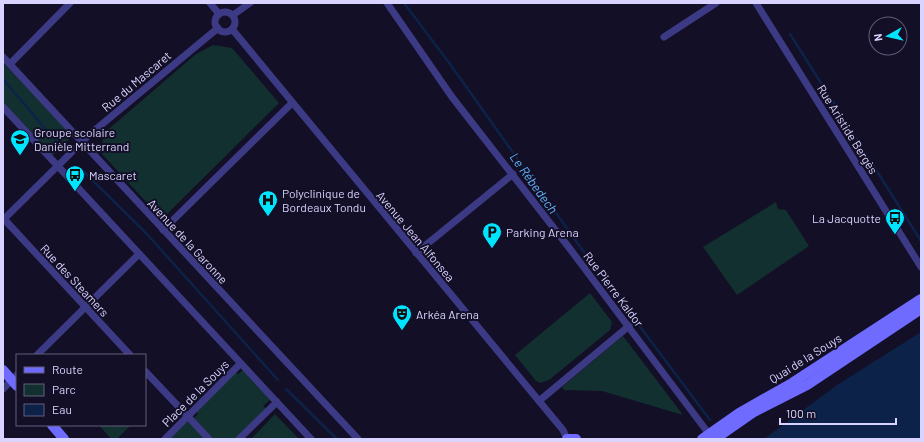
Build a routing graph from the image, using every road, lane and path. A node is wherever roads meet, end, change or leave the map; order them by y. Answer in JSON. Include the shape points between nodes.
{"nodes":[{"id":1,"x":70,"y":3,"type":"edge"},
{"id":2,"x":210,"y":3,"type":"edge"},
{"id":3,"x":250,"y":3,"type":"edge"},
{"id":4,"x":388,"y":3,"type":"edge"},
{"id":5,"x":716,"y":3,"type":"edge"},
{"id":6,"x":756,"y":3,"type":"edge"},
{"id":7,"x":219,"y":14,"type":"junction"},
{"id":8,"x":233,"y":15,"type":"junction"},
{"id":9,"x":218,"y":28,"type":"junction"},
{"id":10,"x":232,"y":29,"type":"junction"},
{"id":11,"x":664,"y":37,"type":"dead end"},
{"id":12,"x":3,"y":57,"type":"edge"},
{"id":13,"x":10,"y":64,"type":"junction"},
{"id":14,"x":292,"y":103,"type":"junction"},
{"id":15,"x":3,"y":107,"type":"edge"},
{"id":16,"x":82,"y":142,"type":"junction"},
{"id":17,"x":57,"y":166,"type":"junction"},
{"id":18,"x":513,"y":174,"type":"junction"},
{"id":19,"x":3,"y":220,"type":"edge"},
{"id":20,"x":163,"y":230,"type":"junction"},
{"id":21,"x":416,"y":253,"type":"junction"},
{"id":22,"x":139,"y":254,"type":"junction"},
{"id":23,"x":921,"y":266,"type":"edge"},
{"id":24,"x":921,"y":299,"type":"edge"},
{"id":25,"x":86,"y":308,"type":"junction"},
{"id":26,"x":921,"y":309,"type":"edge"},
{"id":27,"x":629,"y":326,"type":"junction"},
{"id":28,"x":38,"y":354,"type":"edge"},
{"id":29,"x":129,"y":354,"type":"edge"},
{"id":30,"x":240,"y":364,"type":"junction"},
{"id":31,"x":3,"y":370,"type":"edge"},
{"id":32,"x":146,"y":372,"type":"edge"},
{"id":33,"x":15,"y":380,"type":"edge"},
{"id":34,"x":3,"y":389,"type":"edge"},
{"id":35,"x":539,"y":401,"type":"junction"},
{"id":36,"x":276,"y":402,"type":"junction"},
{"id":37,"x":188,"y":416,"type":"junction"},
{"id":38,"x":53,"y":426,"type":"edge"},
{"id":39,"x":708,"y":437,"type":"edge"},
{"id":40,"x":64,"y":439,"type":"edge"},
{"id":41,"x":165,"y":439,"type":"edge"},
{"id":42,"x":210,"y":439,"type":"edge"},
{"id":43,"x":239,"y":439,"type":"edge"},
{"id":44,"x":310,"y":439,"type":"edge"},
{"id":45,"x":358,"y":439,"type":"edge"},
{"id":46,"x":567,"y":439,"type":"edge"},
{"id":47,"x":576,"y":439,"type":"edge"}],
"edges":[{"from":1,"to":13,"type":"street"},
{"from":2,"to":7,"type":"street"},
{"from":3,"to":8,"type":"street"},
{"from":4,"to":18,"type":"street","name":"Rue Pierre Kaldor","via":[[452,97]]},
{"from":5,"to":11,"type":"street"},
{"from":6,"to":23,"type":"street","name":"Rue Aristide Bergès"},
{"from":7,"to":8,"type":"street","via":[[227,12]]},
{"from":7,"to":9,"type":"street","via":[[216,20]]},
{"from":8,"to":10,"type":"street","via":[[235,23]]},
{"from":9,"to":10,"type":"street","via":[[224,31]]},
{"from":9,"to":16,"type":"street","name":"Rue du Mascaret"},
{"from":10,"to":14,"type":"street","name":"Avenue Jean Alfonsea"},
{"from":12,"to":13,"type":"street","name":"Avenue de la Garonne"},
{"from":13,"to":16,"type":"street","name":"Avenue de la Garonne"},
{"from":14,"to":20,"type":"street"},
{"from":14,"to":21,"type":"street","name":"Avenue Jean Alfonsea"},
{"from":15,"to":17,"type":"street"},
{"from":16,"to":17,"type":"street","name":"Rue du Mascaret"},
{"from":16,"to":20,"type":"street","name":"Avenue de la Garonne"},
{"from":17,"to":19,"type":"street","name":"Rue du Mascaret"},
{"from":17,"to":22,"type":"street"},
{"from":18,"to":21,"type":"street"},
{"from":18,"to":27,"type":"street","name":"Rue Pierre Kaldor"},
{"from":19,"to":25,"type":"street","name":"Rue des Steamers"},
{"from":20,"to":45,"type":"street","name":"Avenue de la Garonne"},
{"from":21,"to":35,"type":"street","name":"Avenue Jean Alfonsea"},
{"from":22,"to":25,"type":"street"},
{"from":22,"to":30,"type":"street"},
{"from":24,"to":39,"type":"main road","name":"Quai de la Souys","via":[[792,383],[750,406]]},
{"from":25,"to":28,"type":"street"},
{"from":25,"to":29,"type":"street","name":"Rue des Steamers"},
{"from":26,"to":39,"type":"main road","name":"Quai de la Souys","via":[[807,385]]},
{"from":27,"to":35,"type":"street"},
{"from":27,"to":39,"type":"street","name":"Rue Pierre Kaldor"},
{"from":30,"to":36,"type":"street"},
{"from":30,"to":37,"type":"street","name":"Place de la Souys"},
{"from":31,"to":33,"type":"main road"},
{"from":32,"to":37,"type":"street"},
{"from":33,"to":34,"type":"street"},
{"from":35,"to":46,"type":"street","name":"Avenue Jean Alfonsea","via":[[563,430]]},
{"from":36,"to":43,"type":"street"},
{"from":36,"to":44,"type":"street"},
{"from":37,"to":41,"type":"street","name":"Place de la Souys"},
{"from":37,"to":42,"type":"street"},
{"from":38,"to":40,"type":"main road"},
{"from":46,"to":47,"type":"main road"}]}
